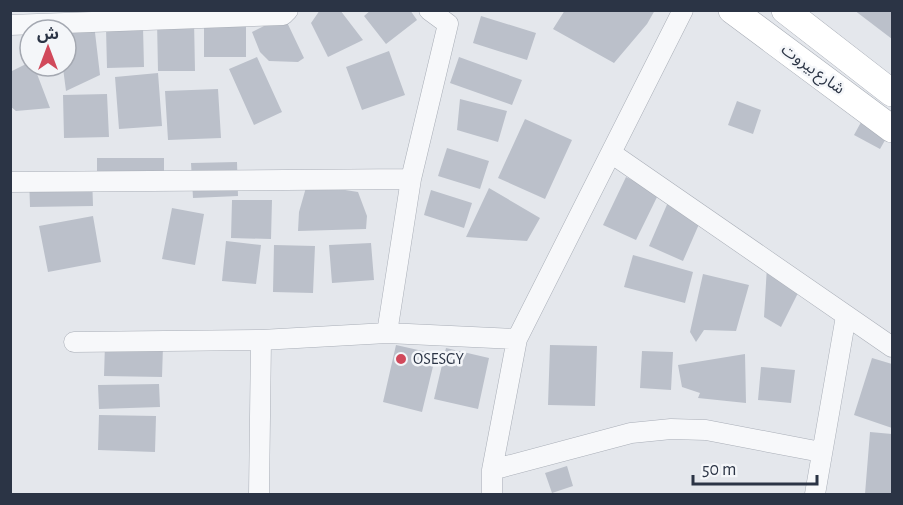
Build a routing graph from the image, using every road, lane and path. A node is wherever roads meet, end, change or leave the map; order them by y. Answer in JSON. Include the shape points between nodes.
{"nodes":[{"id":1,"x":288,"y":10,"type":"edge"},
{"id":2,"x":429,"y":10,"type":"edge"},
{"id":3,"x":683,"y":10,"type":"edge"},
{"id":4,"x":732,"y":10,"type":"edge"},
{"id":5,"x":784,"y":10,"type":"edge"},
{"id":6,"x":52,"y":16,"type":"edge"},
{"id":7,"x":10,"y":25,"type":"edge"},
{"id":8,"x":884,"y":87,"type":"edge"},
{"id":9,"x":860,"y":104,"type":"junction"},
{"id":10,"x":892,"y":129,"type":"edge"},
{"id":11,"x":611,"y":153,"type":"junction"},
{"id":12,"x":411,"y":179,"type":"junction"},
{"id":13,"x":10,"y":182,"type":"edge"},
{"id":14,"x":846,"y":316,"type":"junction"},
{"id":15,"x":387,"y":333,"type":"junction"},
{"id":16,"x":517,"y":339,"type":"junction"},
{"id":17,"x":261,"y":340,"type":"junction"},
{"id":18,"x":74,"y":342,"type":"dead end"},
{"id":19,"x":892,"y":347,"type":"edge"},
{"id":20,"x":821,"y":452,"type":"junction"},
{"id":21,"x":492,"y":470,"type":"junction"},
{"id":22,"x":258,"y":495,"type":"edge"},
{"id":23,"x":492,"y":495,"type":"edge"},
{"id":24,"x":814,"y":495,"type":"edge"}],
"edges":[{"from":1,"to":6,"type":"street","via":[[283,15]]},
{"from":2,"to":12,"type":"street","via":[[448,24]]},
{"from":3,"to":11,"type":"street"},
{"from":4,"to":9,"type":"main road","name":"شارع بيروت"},
{"from":5,"to":8,"type":"main road","name":"شارع بيروت"},
{"from":6,"to":7,"type":"street"},
{"from":8,"to":9,"type":"main road"},
{"from":9,"to":10,"type":"main road","name":"شارع بيروت"},
{"from":11,"to":14,"type":"street"},
{"from":11,"to":16,"type":"street"},
{"from":12,"to":13,"type":"street"},
{"from":12,"to":15,"type":"street"},
{"from":14,"to":19,"type":"street"},
{"from":14,"to":20,"type":"street"},
{"from":15,"to":16,"type":"street"},
{"from":15,"to":17,"type":"street"},
{"from":16,"to":21,"type":"street"},
{"from":17,"to":18,"type":"street"},
{"from":17,"to":22,"type":"street"},
{"from":20,"to":21,"type":"street","via":[[706,430],[671,429],[631,433]]},
{"from":20,"to":24,"type":"street"},
{"from":21,"to":23,"type":"street"}]}
